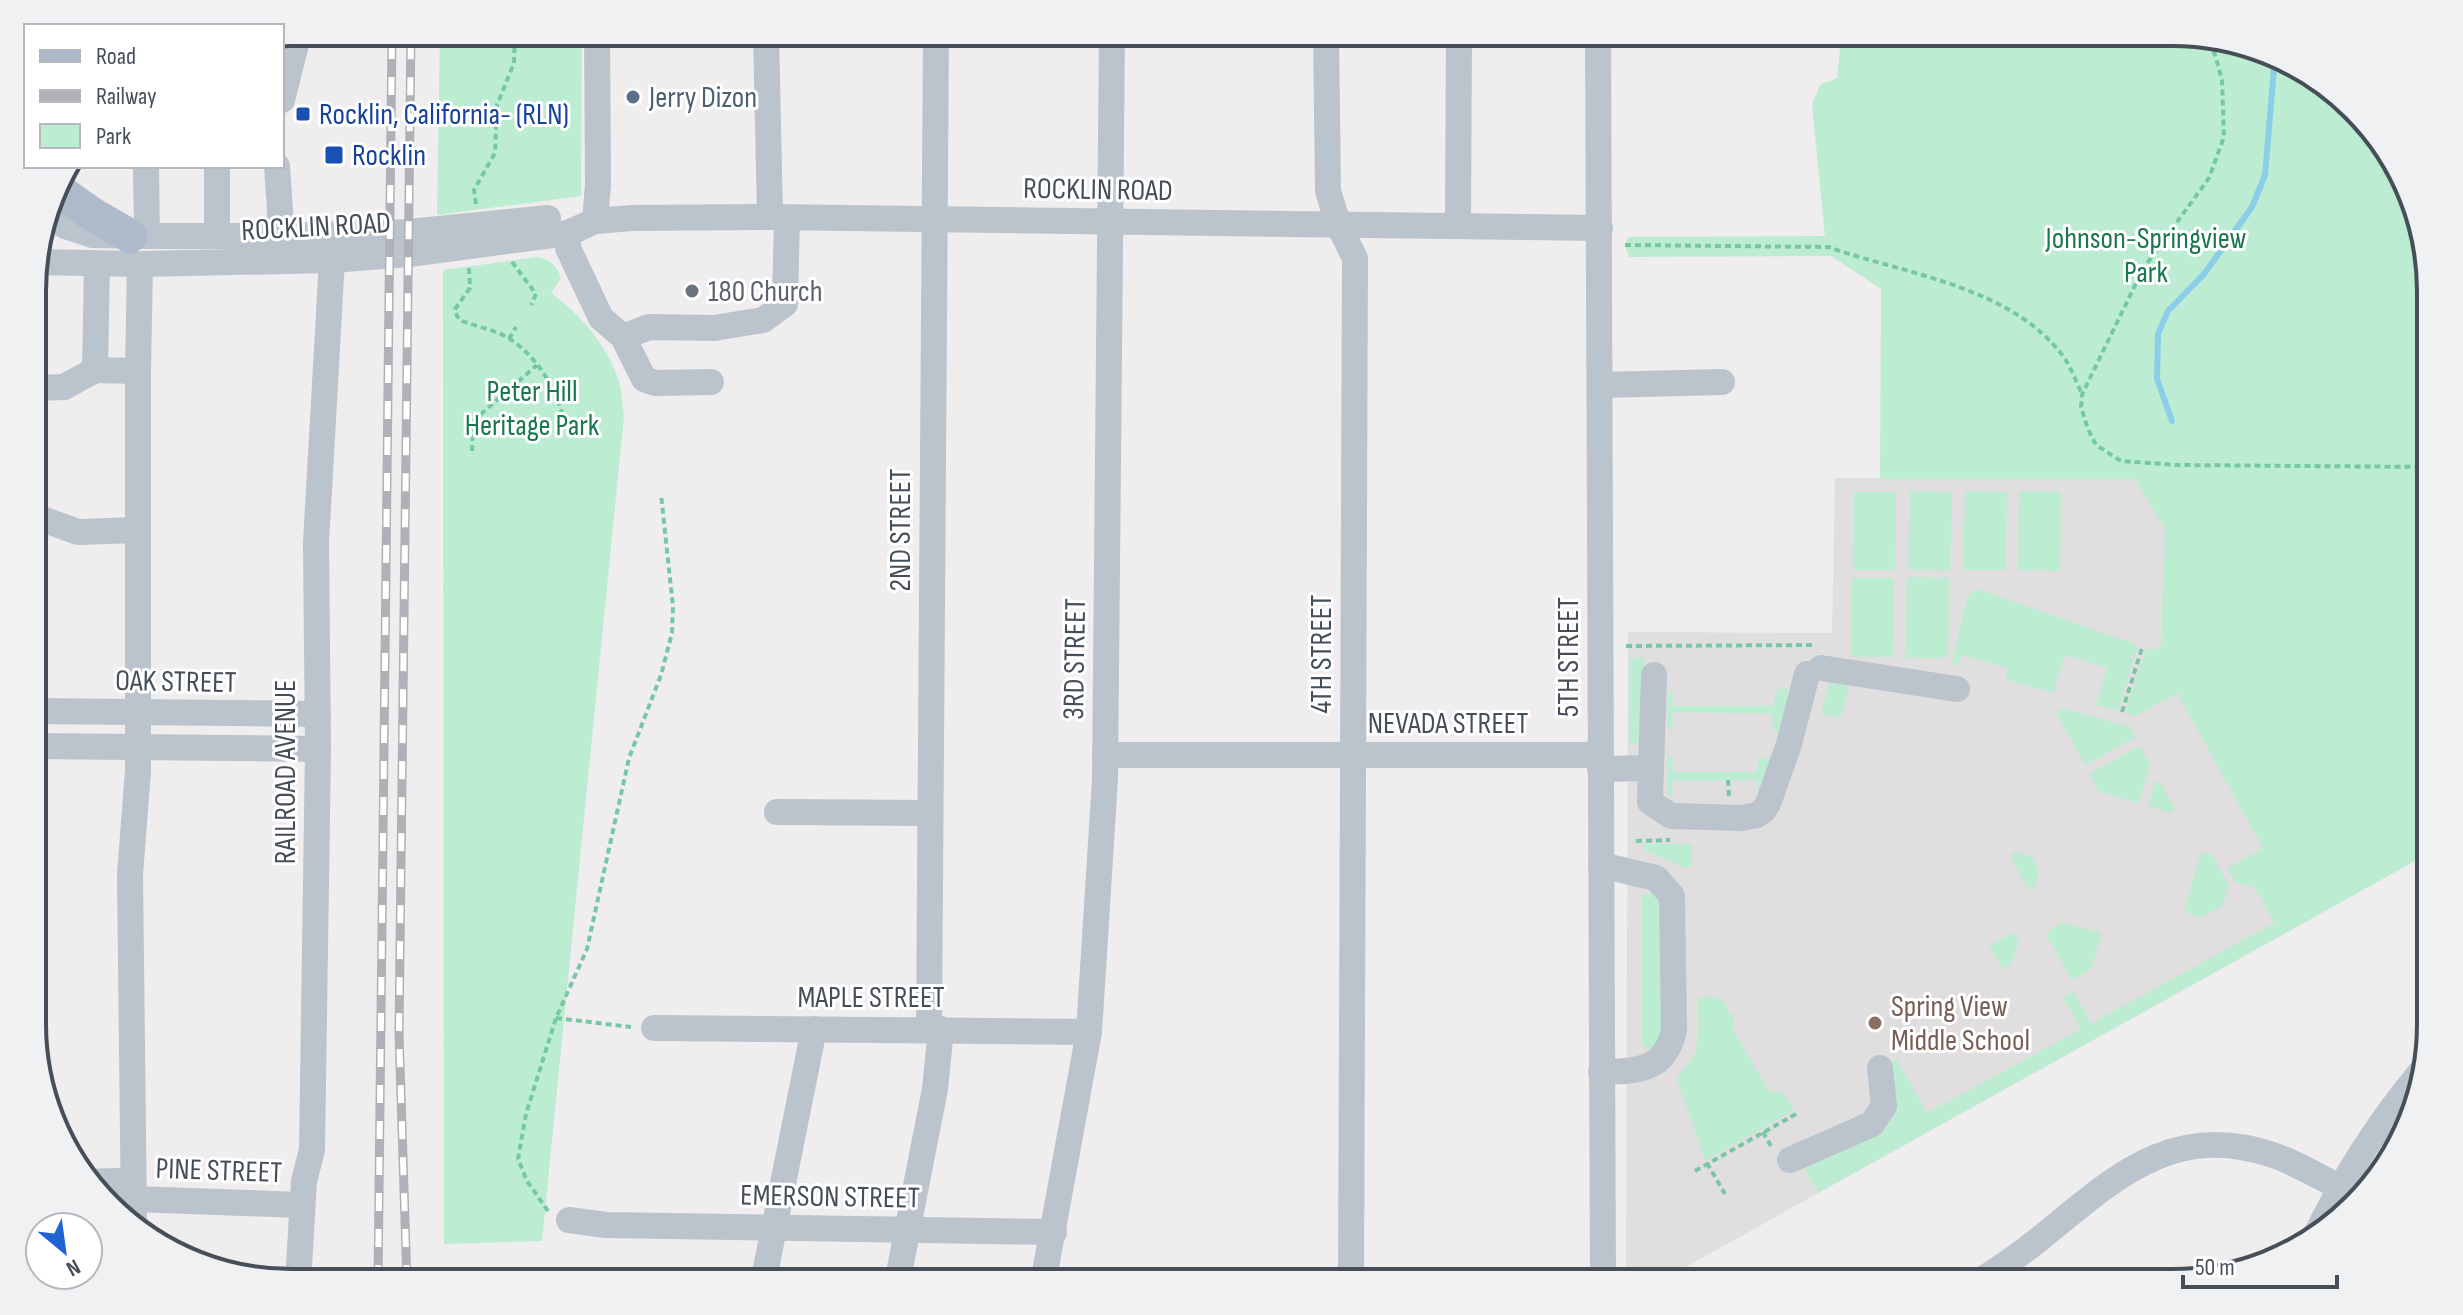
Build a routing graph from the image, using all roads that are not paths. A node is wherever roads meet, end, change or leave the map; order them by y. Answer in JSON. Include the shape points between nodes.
{"nodes":[{"id":1,"x":1326,"y":46,"type":"edge"},
{"id":2,"x":1459,"y":46,"type":"edge"},
{"id":3,"x":1598,"y":46,"type":"edge"},
{"id":4,"x":291,"y":47,"type":"edge"},
{"id":5,"x":597,"y":47,"type":"edge"},
{"id":6,"x":767,"y":47,"type":"edge"},
{"id":7,"x":936,"y":47,"type":"edge"},
{"id":8,"x":1112,"y":47,"type":"edge"},
{"id":9,"x":284,"y":88,"type":"edge"},
{"id":10,"x":146,"y":168,"type":"edge"},
{"id":11,"x":217,"y":168,"type":"edge"},
{"id":12,"x":277,"y":168,"type":"edge"},
{"id":13,"x":66,"y":195,"type":"edge"},
{"id":14,"x":778,"y":218,"type":"junction"},
{"id":15,"x":934,"y":219,"type":"junction"},
{"id":16,"x":57,"y":220,"type":"edge"},
{"id":17,"x":595,"y":221,"type":"junction"},
{"id":18,"x":1111,"y":222,"type":"junction"},
{"id":19,"x":1338,"y":224,"type":"junction"},
{"id":20,"x":1458,"y":226,"type":"junction"},
{"id":21,"x":1600,"y":228,"type":"junction"},
{"id":22,"x":568,"y":233,"type":"junction"},
{"id":23,"x":217,"y":235,"type":"junction"},
{"id":24,"x":139,"y":245,"type":"junction"},
{"id":25,"x":278,"y":249,"type":"junction"},
{"id":26,"x":332,"y":260,"type":"junction"},
{"id":27,"x":49,"y":262,"type":"edge"},
{"id":28,"x":97,"y":264,"type":"junction"},
{"id":29,"x":623,"y":337,"type":"junction"},
{"id":30,"x":95,"y":370,"type":"junction"},
{"id":31,"x":138,"y":371,"type":"junction"},
{"id":32,"x":711,"y":382,"type":"dead end"},
{"id":33,"x":1722,"y":382,"type":"dead end"},
{"id":34,"x":1600,"y":385,"type":"junction"},
{"id":35,"x":47,"y":388,"type":"edge"},
{"id":36,"x":47,"y":521,"type":"edge"},
{"id":37,"x":138,"y":530,"type":"junction"},
{"id":38,"x":1654,"y":675,"type":"dead end"},
{"id":39,"x":1957,"y":689,"type":"dead end"},
{"id":40,"x":46,"y":711,"type":"edge"},
{"id":41,"x":137,"y":712,"type":"junction"},
{"id":42,"x":318,"y":714,"type":"junction"},
{"id":43,"x":46,"y":746,"type":"edge"},
{"id":44,"x":137,"y":747,"type":"junction"},
{"id":45,"x":318,"y":749,"type":"junction"},
{"id":46,"x":1105,"y":755,"type":"junction"},
{"id":47,"x":1353,"y":755,"type":"junction"},
{"id":48,"x":1600,"y":762,"type":"junction"},
{"id":49,"x":1650,"y":768,"type":"junction"},
{"id":50,"x":777,"y":812,"type":"dead end"},
{"id":51,"x":930,"y":813,"type":"junction"},
{"id":52,"x":1601,"y":865,"type":"junction"},
{"id":53,"x":654,"y":1028,"type":"road end"},
{"id":54,"x":814,"y":1029,"type":"junction"},
{"id":55,"x":935,"y":1029,"type":"junction"},
{"id":56,"x":1089,"y":1032,"type":"junction"},
{"id":57,"x":1880,"y":1068,"type":"dead end"},
{"id":58,"x":1601,"y":1072,"type":"junction"},
{"id":59,"x":2409,"y":1087,"type":"edge"},
{"id":60,"x":1790,"y":1160,"type":"dead end"},
{"id":61,"x":104,"y":1181,"type":"edge"},
{"id":62,"x":2339,"y":1187,"type":"junction"},
{"id":63,"x":127,"y":1205,"type":"edge"},
{"id":64,"x":301,"y":1205,"type":"junction"},
{"id":65,"x":129,"y":1207,"type":"edge"},
{"id":66,"x":133,"y":1210,"type":"edge"},
{"id":67,"x":2326,"y":1214,"type":"edge"},
{"id":68,"x":569,"y":1220,"type":"road end"},
{"id":69,"x":774,"y":1228,"type":"junction"},
{"id":70,"x":909,"y":1229,"type":"junction"},
{"id":71,"x":1054,"y":1232,"type":"junction"},
{"id":72,"x":1351,"y":1268,"type":"edge"},
{"id":73,"x":1603,"y":1268,"type":"edge"},
{"id":74,"x":1998,"y":1268,"type":"edge"},
{"id":75,"x":299,"y":1269,"type":"edge"},
{"id":76,"x":766,"y":1269,"type":"edge"},
{"id":77,"x":900,"y":1269,"type":"edge"},
{"id":78,"x":1046,"y":1269,"type":"edge"}],
"edges":[{"from":1,"to":19,"type":"street","name":"4TH STREET","via":[[1328,191]]},
{"from":2,"to":20,"type":"street"},
{"from":3,"to":21,"type":"street","name":"5TH STREET"},
{"from":4,"to":9,"type":"street"},
{"from":5,"to":17,"type":"street"},
{"from":6,"to":14,"type":"street"},
{"from":7,"to":15,"type":"street","name":"2ND STREET"},
{"from":8,"to":18,"type":"street","name":"3RD STREET"},
{"from":10,"to":24,"type":"street"},
{"from":11,"to":23,"type":"street"},
{"from":12,"to":25,"type":"street"},
{"from":13,"to":24,"type":"main road"},
{"from":14,"to":15,"type":"street","name":"ROCKLIN ROAD"},
{"from":14,"to":17,"type":"street","name":"ROCKLIN ROAD"},
{"from":14,"to":29,"type":"street","via":[[785,304],[763,320],[714,328],[649,327]]},
{"from":15,"to":18,"type":"street","name":"ROCKLIN ROAD"},
{"from":15,"to":51,"type":"street","name":"2ND STREET"},
{"from":16,"to":24,"type":"street","name":"ROCKLIN ROAD"},
{"from":17,"to":22,"type":"street","name":"ROCKLIN ROAD"},
{"from":17,"to":25,"type":"street","name":"ROCKLIN ROAD","via":[[573,216]]},
{"from":18,"to":19,"type":"street","name":"ROCKLIN ROAD"},
{"from":18,"to":46,"type":"street","name":"3RD STREET"},
{"from":19,"to":20,"type":"street","name":"ROCKLIN ROAD"},
{"from":19,"to":47,"type":"street","name":"4TH STREET","via":[[1355,258]]},
{"from":20,"to":21,"type":"street","name":"ROCKLIN ROAD"},
{"from":21,"to":34,"type":"street","name":"5TH STREET"},
{"from":22,"to":26,"type":"street","name":"ROCKLIN ROAD"},
{"from":22,"to":29,"type":"street","via":[[568,248],[601,318]]},
{"from":23,"to":24,"type":"street","name":"ROCKLIN ROAD"},
{"from":23,"to":25,"type":"street","name":"ROCKLIN ROAD"},
{"from":24,"to":25,"type":"street","name":"ROCKLIN ROAD"},
{"from":24,"to":28,"type":"street","name":"ROCKLIN ROAD"},
{"from":24,"to":31,"type":"street"},
{"from":25,"to":26,"type":"street","name":"ROCKLIN ROAD"},
{"from":26,"to":42,"type":"street","name":"RAILROAD AVENUE","via":[[316,543]]},
{"from":27,"to":28,"type":"street","name":"ROCKLIN ROAD"},
{"from":28,"to":30,"type":"street"},
{"from":29,"to":32,"type":"street","via":[[644,379]]},
{"from":30,"to":31,"type":"street"},
{"from":30,"to":35,"type":"street","via":[[64,387]]},
{"from":31,"to":37,"type":"street"},
{"from":33,"to":34,"type":"street"},
{"from":34,"to":48,"type":"street","name":"5TH STREET"},
{"from":36,"to":37,"type":"street","via":[[78,532]]},
{"from":37,"to":41,"type":"street"},
{"from":38,"to":49,"type":"street"},
{"from":39,"to":49,"type":"street","via":[[1818,670],[1769,801],[1757,815],[1671,816],[1650,802]]},
{"from":40,"to":41,"type":"street","name":"OAK STREET"},
{"from":41,"to":42,"type":"street","name":"OAK STREET"},
{"from":41,"to":44,"type":"street"},
{"from":42,"to":45,"type":"street","name":"RAILROAD AVENUE"},
{"from":43,"to":44,"type":"street"},
{"from":44,"to":45,"type":"street"},
{"from":44,"to":65,"type":"street","via":[[130,874]]},
{"from":45,"to":64,"type":"street","name":"RAILROAD AVENUE","via":[[312,1150]]},
{"from":46,"to":47,"type":"street","name":"NEVADA STREET"},
{"from":46,"to":56,"type":"street","name":"3RD STREET"},
{"from":47,"to":48,"type":"street","name":"NEVADA STREET"},
{"from":47,"to":72,"type":"street","name":"4TH STREET"},
{"from":48,"to":49,"type":"street","name":"NEVADA STREET"},
{"from":48,"to":52,"type":"street","name":"5TH STREET"},
{"from":50,"to":51,"type":"street"},
{"from":51,"to":55,"type":"street","name":"2ND STREET"},
{"from":52,"to":58,"type":"street","name":"5TH STREET"},
{"from":52,"to":58,"type":"street","via":[[1656,878],[1672,896],[1674,1030],[1662,1057],[1643,1070]]},
{"from":53,"to":54,"type":"street","name":"MAPLE STREET"},
{"from":54,"to":55,"type":"street","name":"MAPLE STREET"},
{"from":54,"to":69,"type":"street"},
{"from":55,"to":56,"type":"street","name":"MAPLE STREET"},
{"from":55,"to":70,"type":"street","name":"2ND STREET","via":[[935,1089]]},
{"from":56,"to":71,"type":"street","name":"3RD STREET"},
{"from":57,"to":60,"type":"street","via":[[1884,1106],[1872,1124]]},
{"from":58,"to":73,"type":"street","name":"5TH STREET"},
{"from":59,"to":62,"type":"street"},
{"from":61,"to":63,"type":"street","name":"PINE STREET","via":[[117,1181]]},
{"from":62,"to":67,"type":"street"},
{"from":62,"to":74,"type":"street","via":[[2273,1155],[2243,1147],[2202,1146],[2166,1153],[2106,1184]]},
{"from":64,"to":66,"type":"street","name":"PINE STREET"},
{"from":64,"to":75,"type":"street","name":"RAILROAD AVENUE"},
{"from":68,"to":69,"type":"street","name":"EMERSON STREET"},
{"from":69,"to":70,"type":"street","name":"EMERSON STREET"},
{"from":69,"to":76,"type":"street"},
{"from":70,"to":71,"type":"street","name":"EMERSON STREET"},
{"from":70,"to":77,"type":"street","name":"2ND STREET"},
{"from":71,"to":78,"type":"street","name":"3RD STREET"}]}
